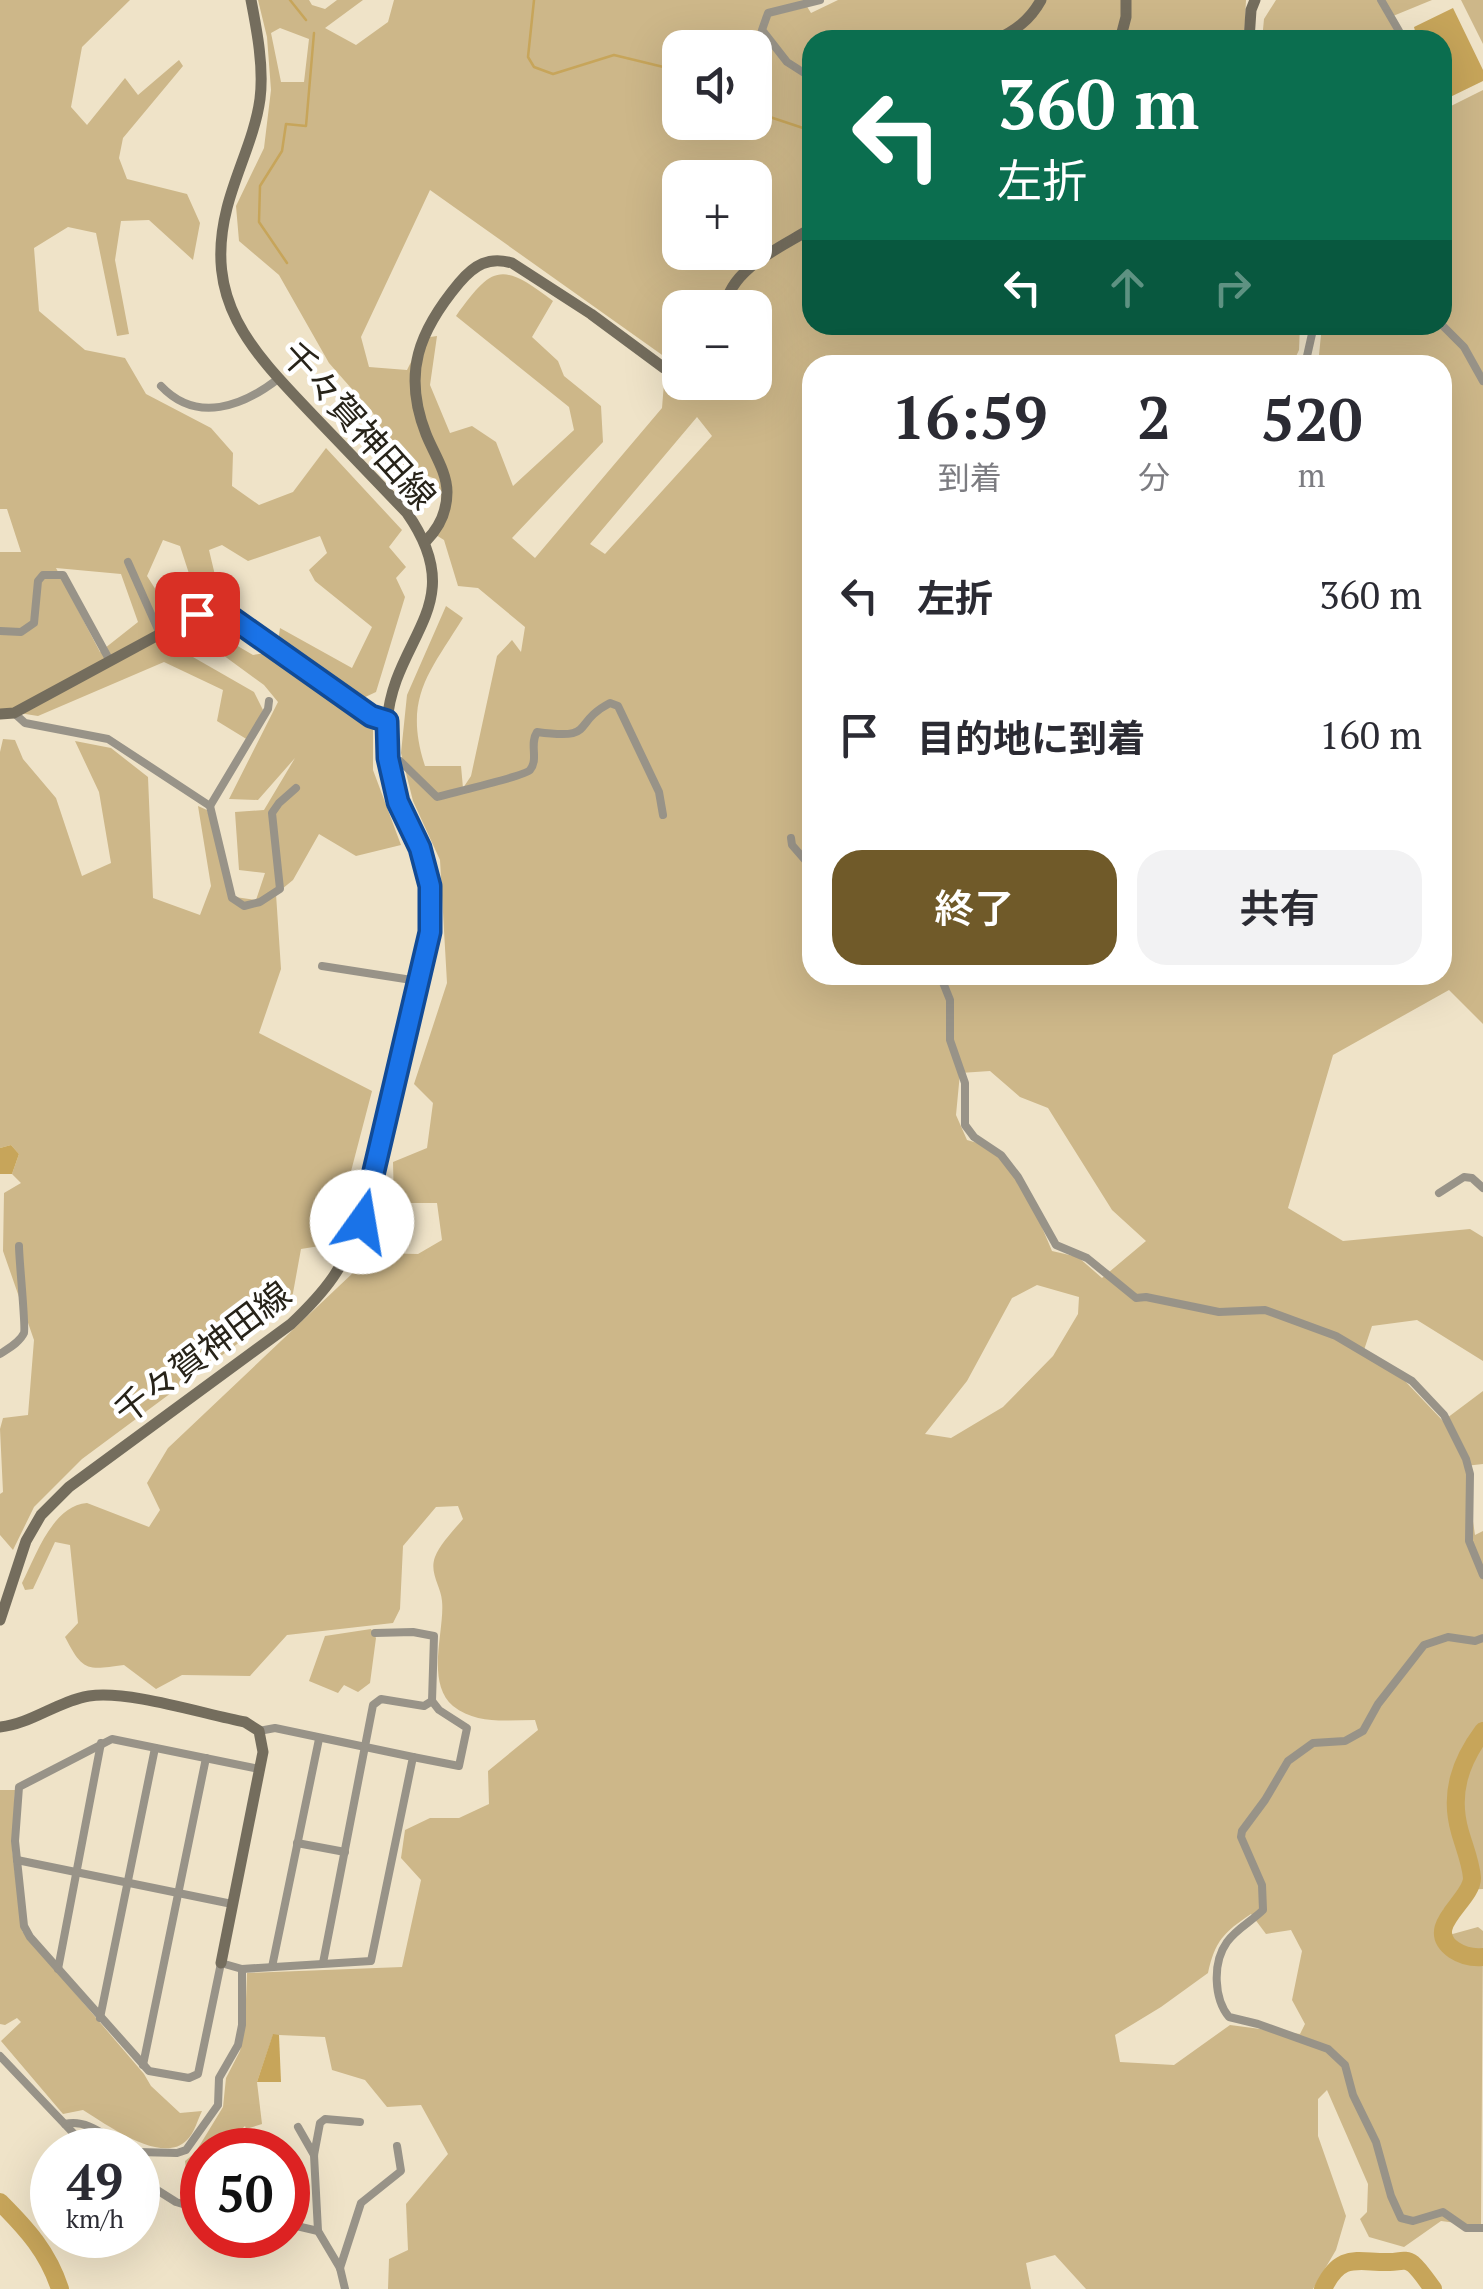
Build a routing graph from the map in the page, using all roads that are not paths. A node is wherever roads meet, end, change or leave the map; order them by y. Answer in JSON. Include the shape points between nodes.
{"nodes":[{"id":1,"x":250,"y":0,"type":"edge"},
{"id":2,"x":820,"y":0,"type":"edge"},
{"id":3,"x":1040,"y":0,"type":"edge"},
{"id":4,"x":1126,"y":0,"type":"edge"},
{"id":5,"x":1256,"y":0,"type":"edge"},
{"id":6,"x":1382,"y":0,"type":"edge"},
{"id":7,"x":1014,"y":30,"type":"edge"},
{"id":8,"x":1123,"y":30,"type":"edge"},
{"id":9,"x":1250,"y":30,"type":"edge"},
{"id":10,"x":1398,"y":30,"type":"edge"},
{"id":11,"x":802,"y":71,"type":"edge"},
{"id":12,"x":802,"y":235,"type":"edge"},
{"id":13,"x":732,"y":290,"type":"edge"},
{"id":14,"x":1452,"y":335,"type":"edge"},
{"id":15,"x":662,"y":367,"type":"edge"},
{"id":16,"x":278,"y":379,"type":"junction"},
{"id":17,"x":1483,"y":381,"type":"edge"},
{"id":18,"x":161,"y":386,"type":"dead end"},
{"id":19,"x":426,"y":541,"type":"junction"},
{"id":20,"x":128,"y":562,"type":"dead end"},
{"id":21,"x":0,"y":632,"type":"edge"},
{"id":22,"x":160,"y":634,"type":"junction"},
{"id":23,"x":110,"y":661,"type":"junction"},
{"id":24,"x":269,"y":702,"type":"dead end"},
{"id":25,"x":7,"y":713,"type":"edge"},
{"id":26,"x":387,"y":721,"type":"junction"},
{"id":27,"x":388,"y":758,"type":"junction"},
{"id":28,"x":296,"y":788,"type":"dead end"},
{"id":29,"x":210,"y":806,"type":"junction"},
{"id":30,"x":663,"y":815,"type":"dead end"},
{"id":31,"x":791,"y":838,"type":"dead end"},
{"id":32,"x":802,"y":857,"type":"edge"},
{"id":33,"x":322,"y":966,"type":"dead end"},
{"id":34,"x":418,"y":982,"type":"junction"},
{"id":35,"x":944,"y":985,"type":"edge"},
{"id":36,"x":1483,"y":1188,"type":"edge"},
{"id":37,"x":1439,"y":1193,"type":"dead end"},
{"id":38,"x":18,"y":1246,"type":"dead end"},
{"id":39,"x":0,"y":1354,"type":"edge"},
{"id":40,"x":1483,"y":1472,"type":"edge"},
{"id":41,"x":1470,"y":1474,"type":"junction"},
{"id":42,"x":1483,"y":1575,"type":"edge"},
{"id":43,"x":0,"y":1620,"type":"edge"},
{"id":44,"x":376,"y":1633,"type":"dead end"},
{"id":45,"x":1483,"y":1638,"type":"edge"},
{"id":46,"x":432,"y":1701,"type":"junction"},
{"id":47,"x":0,"y":1727,"type":"edge"},
{"id":48,"x":258,"y":1731,"type":"junction"},
{"id":49,"x":319,"y":1739,"type":"junction"},
{"id":50,"x":101,"y":1743,"type":"junction"},
{"id":51,"x":155,"y":1748,"type":"junction"},
{"id":52,"x":366,"y":1749,"type":"junction"},
{"id":53,"x":206,"y":1758,"type":"junction"},
{"id":54,"x":413,"y":1758,"type":"junction"},
{"id":55,"x":260,"y":1769,"type":"junction"},
{"id":56,"x":297,"y":1843,"type":"junction"},
{"id":57,"x":345,"y":1852,"type":"junction"},
{"id":58,"x":17,"y":1860,"type":"junction"},
{"id":59,"x":78,"y":1872,"type":"junction"},
{"id":60,"x":128,"y":1882,"type":"junction"},
{"id":61,"x":178,"y":1893,"type":"junction"},
{"id":62,"x":232,"y":1904,"type":"junction"},
{"id":63,"x":221,"y":1963,"type":"junction"},
{"id":64,"x":323,"y":1963,"type":"junction"},
{"id":65,"x":272,"y":1967,"type":"junction"},
{"id":66,"x":58,"y":1969,"type":"junction"},
{"id":67,"x":242,"y":1969,"type":"junction"},
{"id":68,"x":100,"y":2018,"type":"junction"},
{"id":69,"x":0,"y":2056,"type":"edge"},
{"id":70,"x":144,"y":2065,"type":"junction"},
{"id":71,"x":360,"y":2122,"type":"dead end"},
{"id":72,"x":65,"y":2124,"type":"junction"},
{"id":73,"x":69,"y":2128,"type":"edge"},
{"id":74,"x":93,"y":2128,"type":"edge"},
{"id":75,"x":397,"y":2146,"type":"dead end"},
{"id":76,"x":310,"y":2148,"type":"edge"},
{"id":77,"x":160,"y":2152,"type":"edge"},
{"id":78,"x":314,"y":2155,"type":"junction"},
{"id":79,"x":1483,"y":2228,"type":"edge"},
{"id":80,"x":310,"y":2229,"type":"edge"},
{"id":81,"x":318,"y":2231,"type":"junction"},
{"id":82,"x":340,"y":2268,"type":"junction"},
{"id":83,"x":345,"y":2289,"type":"edge"}],
"edges":[{"from":1,"to":16,"type":"main road","name":"千々賀神田線","via":[[260,99],[227,209],[221,274],[238,328]]},
{"from":2,"to":11,"type":"street","via":[[768,14],[762,30]]},
{"from":3,"to":7,"type":"main road"},
{"from":4,"to":8,"type":"main road"},
{"from":5,"to":9,"type":"main road"},
{"from":6,"to":10,"type":"street"},
{"from":12,"to":13,"type":"main road","via":[[736,280]]},
{"from":14,"to":17,"type":"street"},
{"from":15,"to":19,"type":"main road","via":[[512,263],[476,266],[433,316],[414,372],[417,404],[447,490],[444,512]]},
{"from":16,"to":18,"type":"street","via":[[212,410]]},
{"from":16,"to":19,"type":"main road","name":"千々賀神田線"},
{"from":19,"to":26,"type":"main road","name":"千々賀神田線","via":[[429,610],[396,681]]},
{"from":20,"to":22,"type":"street"},
{"from":21,"to":23,"type":"street","via":[[21,632],[34,623],[38,581],[62,574]]},
{"from":22,"to":23,"type":"main road"},
{"from":22,"to":26,"type":"main road","via":[[197,614],[222,611]]},
{"from":23,"to":25,"type":"main road"},
{"from":24,"to":29,"type":"street"},
{"from":25,"to":29,"type":"street","via":[[25,723],[108,738]]},
{"from":26,"to":27,"type":"main road","name":"千々賀神田線"},
{"from":27,"to":30,"type":"street","via":[[437,797],[520,777],[534,764],[537,732],[581,732],[610,704],[618,706],[659,792]]},
{"from":27,"to":34,"type":"main road","name":"千々賀神田線","via":[[430,886],[430,932]]},
{"from":28,"to":29,"type":"street","via":[[272,813],[280,890],[244,906],[232,898]]},
{"from":31,"to":32,"type":"street"},
{"from":33,"to":34,"type":"street"},
{"from":34,"to":43,"type":"main road","name":"千々賀神田線","via":[[362,1222],[344,1266],[291,1324],[40,1515]]},
{"from":35,"to":41,"type":"street","via":[[950,1040],[965,1083],[965,1125],[1018,1177],[1056,1245],[1087,1258],[1136,1298],[1219,1312],[1265,1310],[1396,1368],[1444,1415]]},
{"from":36,"to":37,"type":"street","via":[[1464,1177]]},
{"from":38,"to":39,"type":"street","via":[[26,1326],[22,1338]]},
{"from":40,"to":41,"type":"street"},
{"from":41,"to":42,"type":"street","via":[[1469,1541]]},
{"from":44,"to":46,"type":"street","via":[[434,1636]]},
{"from":45,"to":79,"type":"street","via":[[1448,1637],[1424,1646],[1363,1731],[1345,1741],[1312,1743],[1288,1760],[1242,1830],[1262,1884],[1263,1910],[1224,1946],[1218,1965],[1218,1999],[1229,2018],[1328,2049],[1345,2065],[1401,2218],[1443,2212],[1466,2228]]},
{"from":46,"to":52,"type":"street","via":[[424,1706],[381,1699],[373,1706]]},
{"from":46,"to":54,"type":"street","via":[[467,1728],[460,1766]]},
{"from":47,"to":48,"type":"main road","via":[[102,1694],[244,1722]]},
{"from":48,"to":49,"type":"street","via":[[275,1728]]},
{"from":48,"to":55,"type":"main road"},
{"from":49,"to":52,"type":"street"},
{"from":49,"to":56,"type":"street"},
{"from":50,"to":51,"type":"street"},
{"from":50,"to":58,"type":"street","via":[[21,1783]]},
{"from":50,"to":59,"type":"street"},
{"from":51,"to":53,"type":"street"},
{"from":51,"to":60,"type":"street"},
{"from":52,"to":54,"type":"street"},
{"from":52,"to":57,"type":"street"},
{"from":53,"to":55,"type":"street"},
{"from":53,"to":61,"type":"street"},
{"from":54,"to":64,"type":"street","via":[[371,1961]]},
{"from":55,"to":62,"type":"main road"},
{"from":56,"to":57,"type":"street"},
{"from":56,"to":65,"type":"street"},
{"from":57,"to":64,"type":"street"},
{"from":58,"to":59,"type":"street"},
{"from":58,"to":66,"type":"street","via":[[24,1926]]},
{"from":59,"to":60,"type":"street"},
{"from":59,"to":66,"type":"street"},
{"from":60,"to":61,"type":"street"},
{"from":60,"to":68,"type":"street"},
{"from":61,"to":62,"type":"street"},
{"from":61,"to":70,"type":"street"},
{"from":62,"to":63,"type":"main road"},
{"from":63,"to":67,"type":"street"},
{"from":63,"to":70,"type":"street","via":[[198,2074],[189,2078]]},
{"from":64,"to":65,"type":"street"},
{"from":65,"to":67,"type":"street"},
{"from":66,"to":68,"type":"street"},
{"from":67,"to":77,"type":"street","via":[[242,2025],[220,2078],[218,2105],[186,2150]]},
{"from":68,"to":70,"type":"street"},
{"from":69,"to":72,"type":"street"},
{"from":71,"to":78,"type":"street","via":[[325,2119]]},
{"from":72,"to":73,"type":"street"},
{"from":72,"to":74,"type":"street"},
{"from":75,"to":82,"type":"street","via":[[400,2172],[361,2203]]},
{"from":76,"to":78,"type":"street"},
{"from":78,"to":81,"type":"street"},
{"from":80,"to":81,"type":"street"},
{"from":81,"to":82,"type":"street"},
{"from":82,"to":83,"type":"street"}]}
